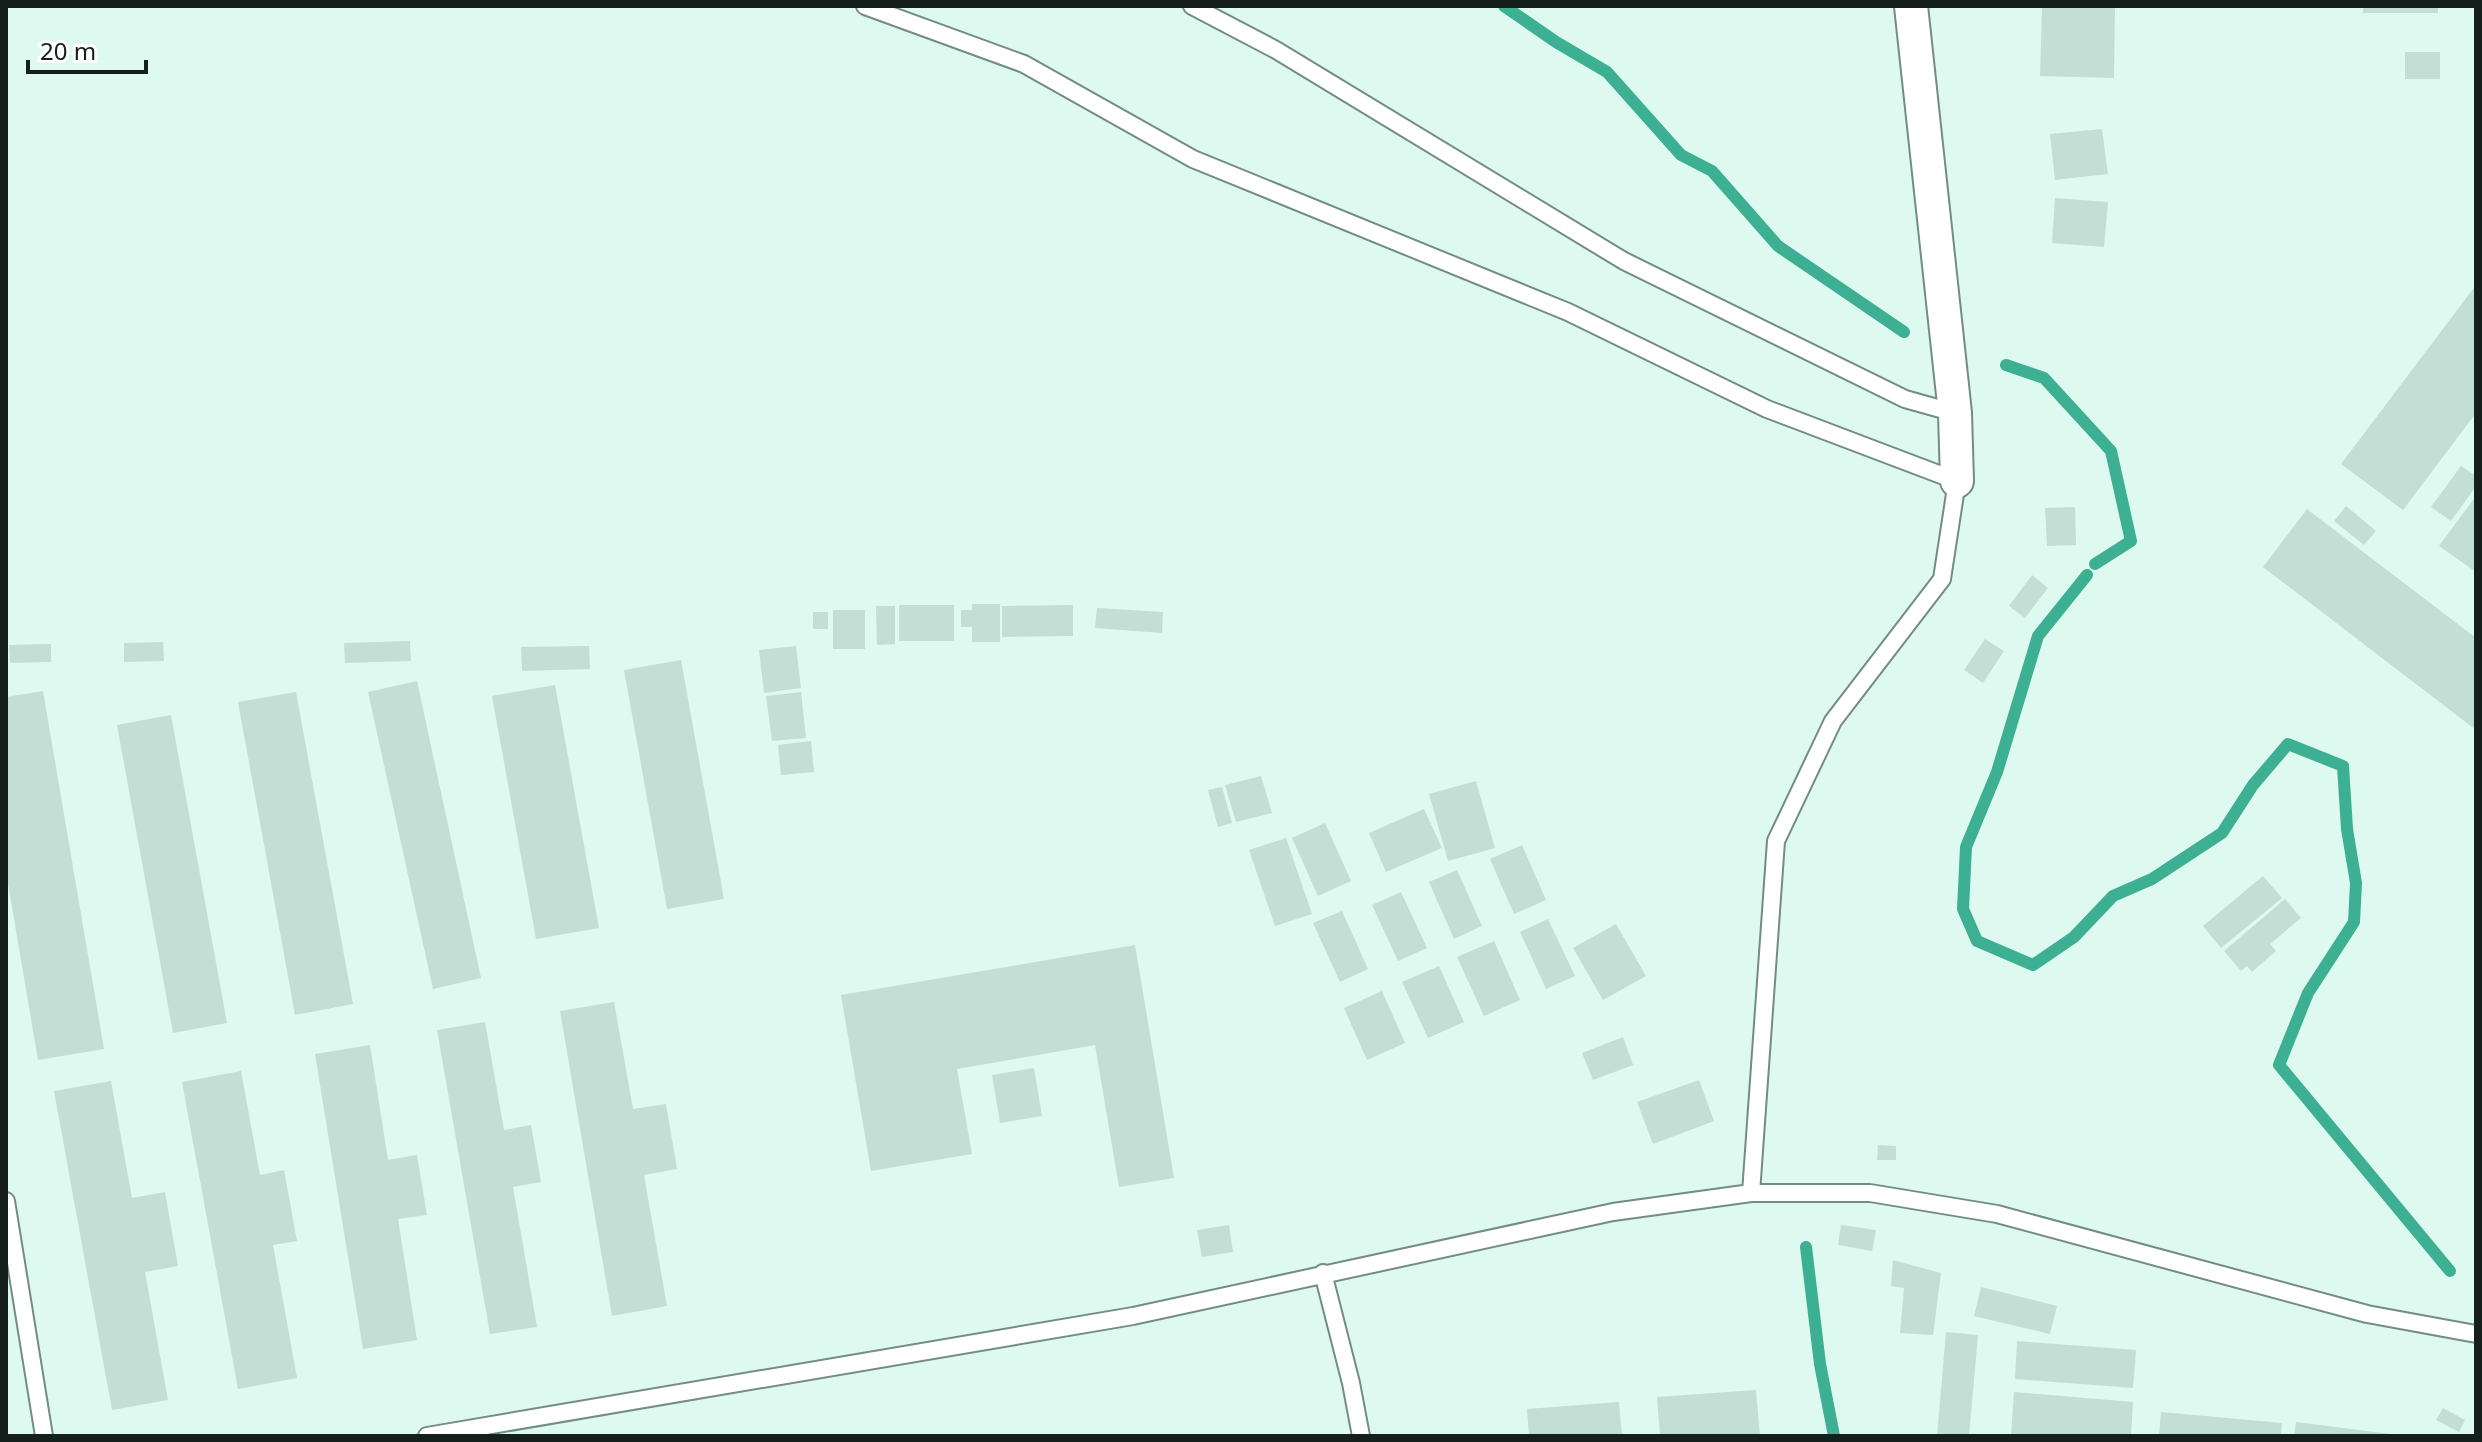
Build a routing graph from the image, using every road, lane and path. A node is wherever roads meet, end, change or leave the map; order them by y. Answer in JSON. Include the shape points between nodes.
{"nodes":[{"id":1,"x":865,"y":6,"type":"edge"},
{"id":2,"x":1192,"y":6,"type":"edge"},
{"id":3,"x":1911,"y":6,"type":"edge"},
{"id":4,"x":1955,"y":413,"type":"junction"},
{"id":5,"x":1957,"y":481,"type":"junction"},
{"id":6,"x":1751,"y":1193,"type":"junction"},
{"id":7,"x":6,"y":1201,"type":"edge"},
{"id":8,"x":1323,"y":1273,"type":"junction"},
{"id":9,"x":2476,"y":1334,"type":"edge"},
{"id":10,"x":44,"y":1436,"type":"edge"},
{"id":11,"x":427,"y":1436,"type":"edge"},
{"id":12,"x":1361,"y":1436,"type":"edge"}],
"edges":[{"from":1,"to":5,"type":"lane","via":[[1024,64],[1193,159],[1568,312],[1767,409]]},
{"from":2,"to":4,"type":"lane","via":[[1276,50],[1624,261],[1905,399]]},
{"from":3,"to":4,"type":"street"},
{"from":4,"to":5,"type":"street"},
{"from":5,"to":6,"type":"lane","via":[[1942,579],[1833,721],[1776,841]]},
{"from":6,"to":8,"type":"lane","via":[[1613,1212]]},
{"from":6,"to":9,"type":"lane","via":[[1870,1193],[1997,1214],[2367,1314]]},
{"from":7,"to":10,"type":"lane"},
{"from":8,"to":11,"type":"lane","via":[[1133,1316]]},
{"from":8,"to":12,"type":"lane"}]}
